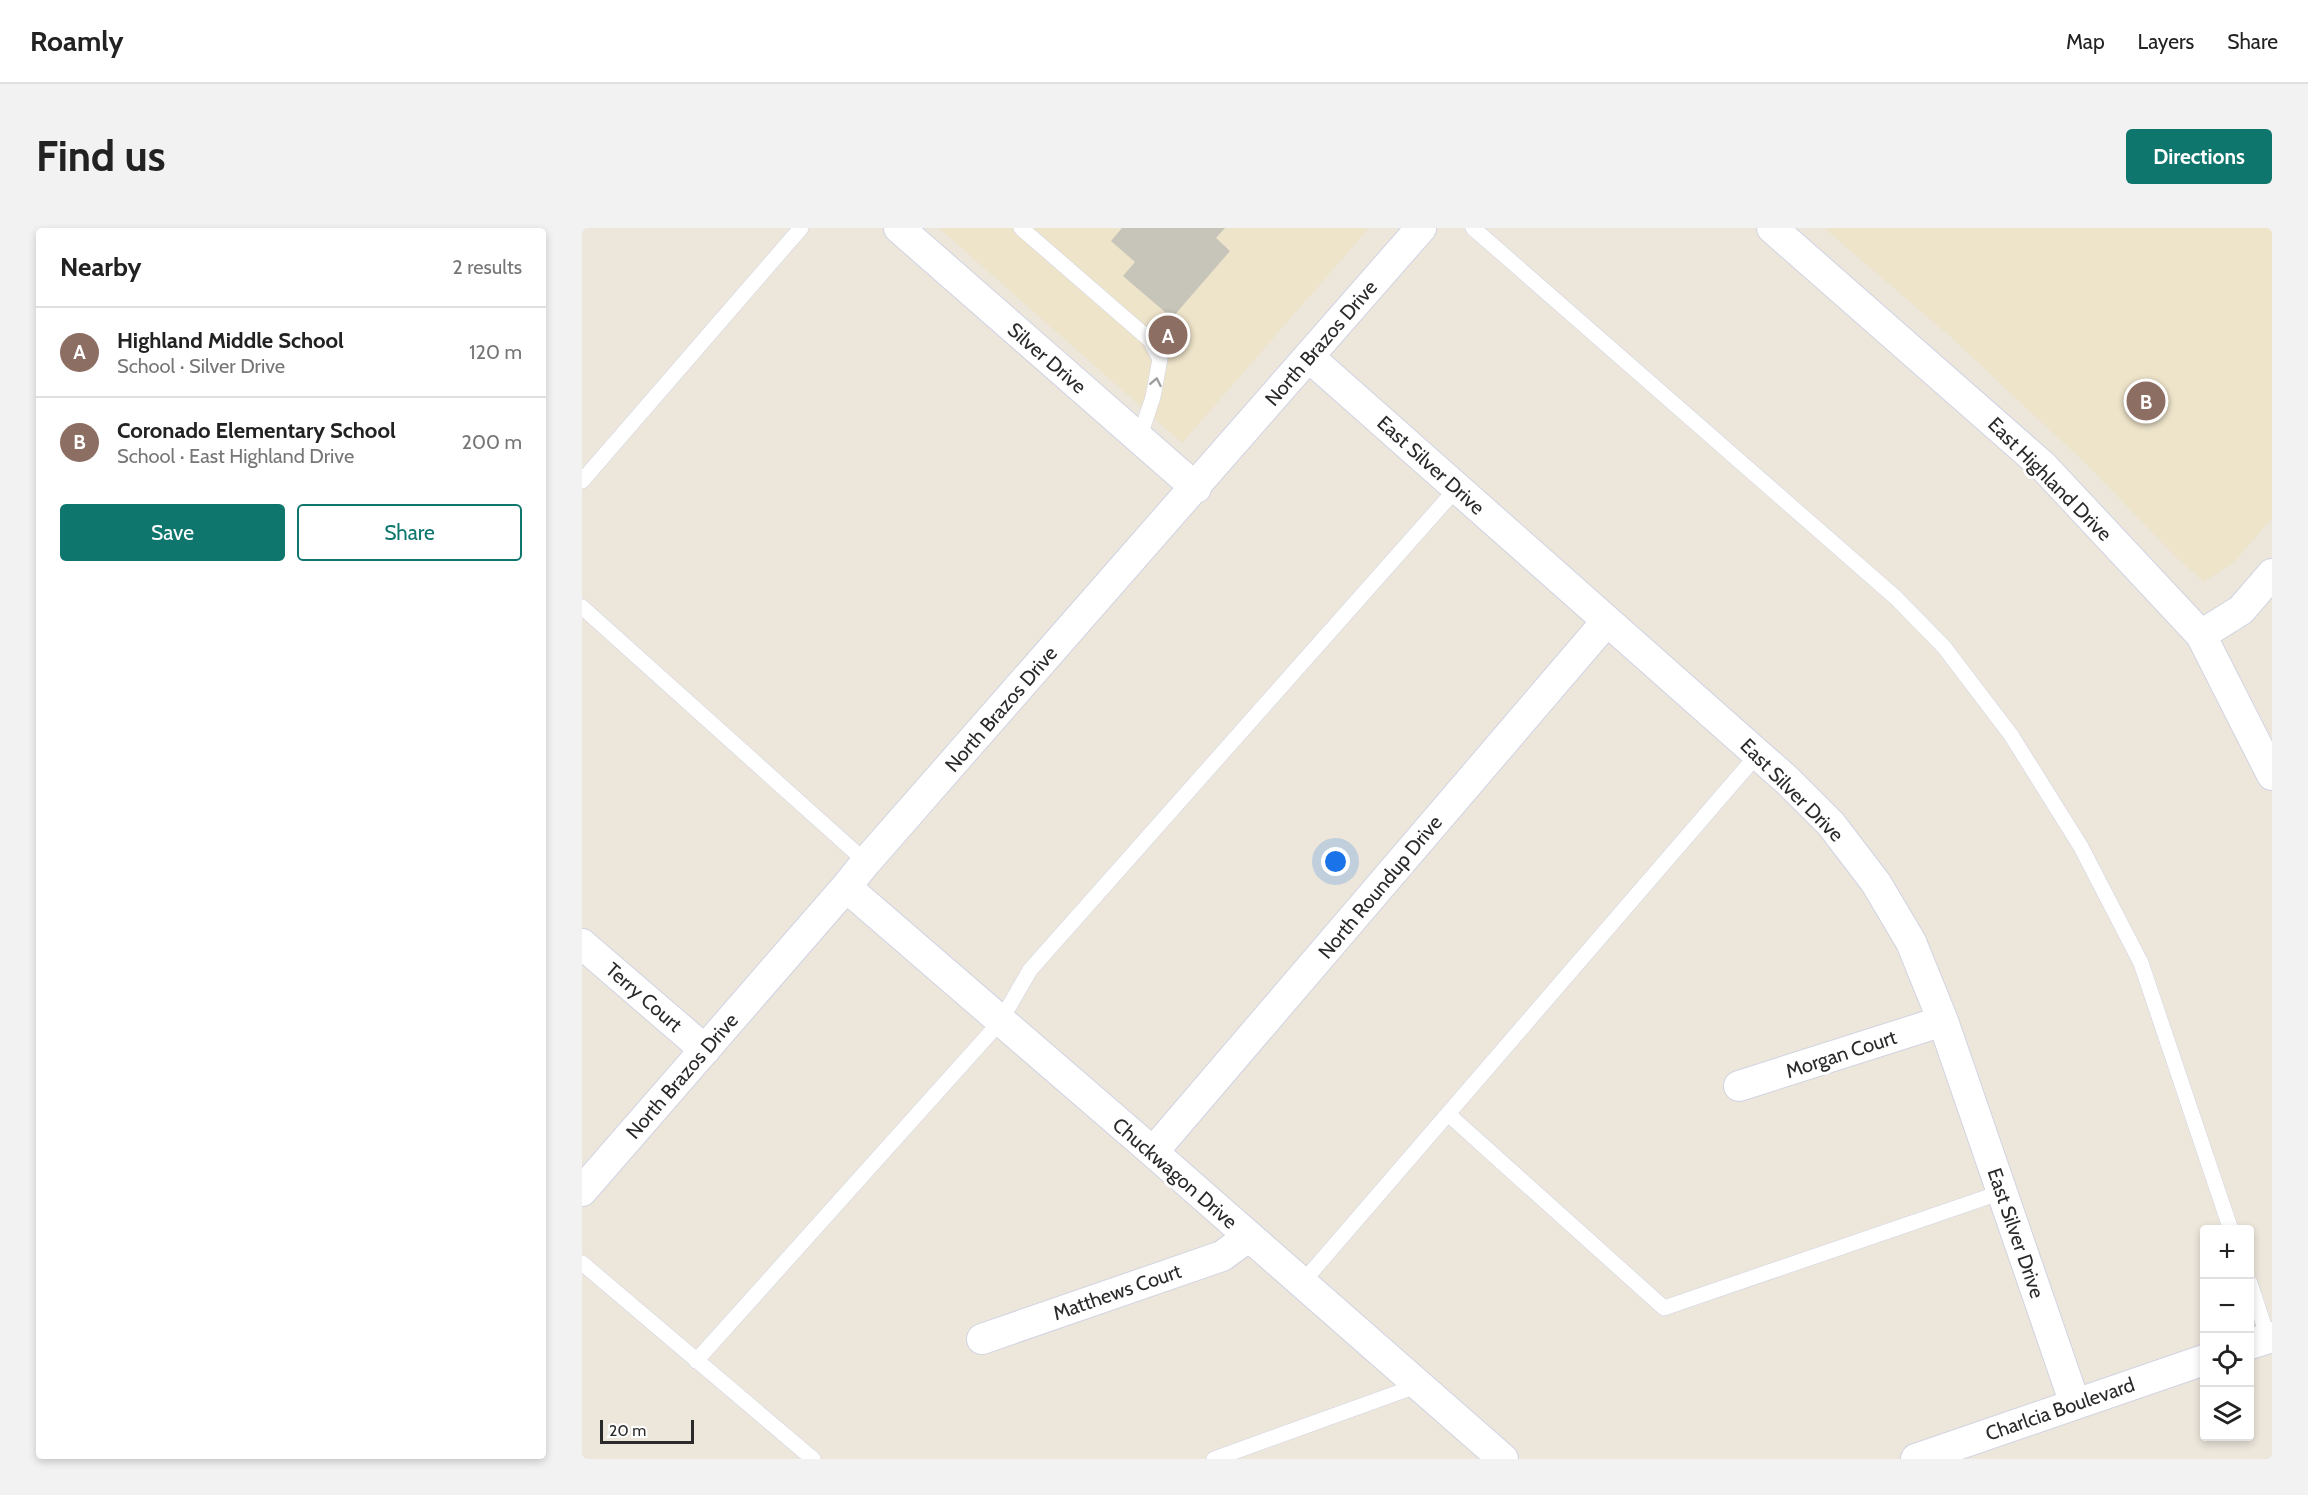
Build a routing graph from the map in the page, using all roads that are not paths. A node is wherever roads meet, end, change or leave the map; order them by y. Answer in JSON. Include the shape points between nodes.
{"nodes":[{"id":1,"x":801,"y":228,"type":"edge"},
{"id":2,"x":899,"y":228,"type":"edge"},
{"id":3,"x":1021,"y":228,"type":"edge"},
{"id":4,"x":1422,"y":228,"type":"edge"},
{"id":5,"x":1473,"y":228,"type":"edge"},
{"id":6,"x":1773,"y":228,"type":"edge"},
{"id":7,"x":1309,"y":357,"type":"junction"},
{"id":8,"x":1139,"y":439,"type":"junction"},
{"id":9,"x":582,"y":481,"type":"edge"},
{"id":10,"x":1196,"y":488,"type":"junction"},
{"id":11,"x":1457,"y":488,"type":"junction"},
{"id":12,"x":2272,"y":574,"type":"edge"},
{"id":13,"x":582,"y":607,"type":"edge"},
{"id":14,"x":1606,"y":622,"type":"junction"},
{"id":15,"x":2201,"y":635,"type":"junction"},
{"id":16,"x":1758,"y":754,"type":"junction"},
{"id":17,"x":2272,"y":775,"type":"edge"},
{"id":18,"x":866,"y":862,"type":"junction"},
{"id":19,"x":846,"y":887,"type":"junction"},
{"id":20,"x":582,"y":945,"type":"edge"},
{"id":21,"x":1943,"y":1021,"type":"junction"},
{"id":22,"x":1000,"y":1022,"type":"junction"},
{"id":23,"x":705,"y":1050,"type":"junction"},
{"id":24,"x":1739,"y":1086,"type":"dead end"},
{"id":25,"x":1448,"y":1114,"type":"junction"},
{"id":26,"x":1153,"y":1152,"type":"junction"},
{"id":27,"x":582,"y":1191,"type":"edge"},
{"id":28,"x":2002,"y":1192,"type":"junction"},
{"id":29,"x":2229,"y":1225,"type":"edge"},
{"id":30,"x":1248,"y":1237,"type":"junction"},
{"id":31,"x":582,"y":1263,"type":"edge"},
{"id":32,"x":1302,"y":1284,"type":"junction"},
{"id":33,"x":2254,"y":1301,"type":"edge"},
{"id":34,"x":982,"y":1340,"type":"dead end"},
{"id":35,"x":2263,"y":1340,"type":"edge"},
{"id":36,"x":696,"y":1361,"type":"junction"},
{"id":37,"x":2200,"y":1362,"type":"edge"},
{"id":38,"x":1419,"y":1385,"type":"junction"},
{"id":39,"x":2075,"y":1404,"type":"junction"},
{"id":40,"x":813,"y":1459,"type":"edge"},
{"id":41,"x":1214,"y":1459,"type":"edge"},
{"id":42,"x":1503,"y":1459,"type":"edge"},
{"id":43,"x":1917,"y":1459,"type":"edge"}],
"edges":[{"from":1,"to":9,"type":"lane"},
{"from":2,"to":8,"type":"street","name":"Silver Drive"},
{"from":8,"to":3,"type":"lane","one_way":true,"via":[[1160,359],[1150,340]]},
{"from":4,"to":7,"type":"street","name":"North Brazos Drive"},
{"from":5,"to":29,"type":"lane","via":[[1894,597],[1944,647],[2011,735],[2074,837],[2141,963]]},
{"from":6,"to":15,"type":"street","name":"East Highland Drive","via":[[2043,466]]},
{"from":7,"to":10,"type":"street","name":"North Brazos Drive"},
{"from":7,"to":11,"type":"street","name":"East Silver Drive"},
{"from":8,"to":10,"type":"street","name":"Silver Drive"},
{"from":10,"to":18,"type":"street","name":"North Brazos Drive"},
{"from":11,"to":14,"type":"street","name":"East Silver Drive"},
{"from":11,"to":22,"type":"lane","via":[[1030,970]]},
{"from":12,"to":15,"type":"street","via":[[2241,610]]},
{"from":13,"to":18,"type":"lane"},
{"from":14,"to":16,"type":"street","name":"East Silver Drive"},
{"from":14,"to":26,"type":"street","name":"North Roundup Drive"},
{"from":15,"to":17,"type":"street","name":"East Highland Drive"},
{"from":16,"to":21,"type":"street","name":"East Silver Drive","via":[[1831,824],[1876,884],[1911,942]]},
{"from":16,"to":25,"type":"lane"},
{"from":18,"to":19,"type":"street","name":"North Brazos Drive"},
{"from":19,"to":22,"type":"street","name":"Chuckwagon Drive"},
{"from":19,"to":23,"type":"street","name":"North Brazos Drive"},
{"from":20,"to":23,"type":"street","name":"Terry Court"},
{"from":21,"to":24,"type":"street","name":"Morgan Court"},
{"from":21,"to":28,"type":"street","name":"East Silver Drive"},
{"from":22,"to":26,"type":"street","name":"Chuckwagon Drive"},
{"from":22,"to":36,"type":"lane"},
{"from":23,"to":27,"type":"street","name":"North Brazos Drive"},
{"from":25,"to":28,"type":"lane","via":[[1665,1308]]},
{"from":25,"to":32,"type":"lane"},
{"from":26,"to":30,"type":"street","name":"Chuckwagon Drive"},
{"from":28,"to":39,"type":"street","name":"East Silver Drive"},
{"from":30,"to":32,"type":"street","name":"Chuckwagon Drive"},
{"from":30,"to":34,"type":"street","name":"Matthews Court","via":[[1222,1256]]},
{"from":31,"to":36,"type":"lane"},
{"from":32,"to":38,"type":"street","name":"Chuckwagon Drive"},
{"from":33,"to":35,"type":"lane"},
{"from":36,"to":40,"type":"lane"},
{"from":37,"to":39,"type":"street","name":"Charlcia Boulevard"},
{"from":38,"to":41,"type":"lane"},
{"from":38,"to":42,"type":"street","name":"Chuckwagon Drive"},
{"from":39,"to":43,"type":"street","name":"Charlcia Boulevard"}]}
